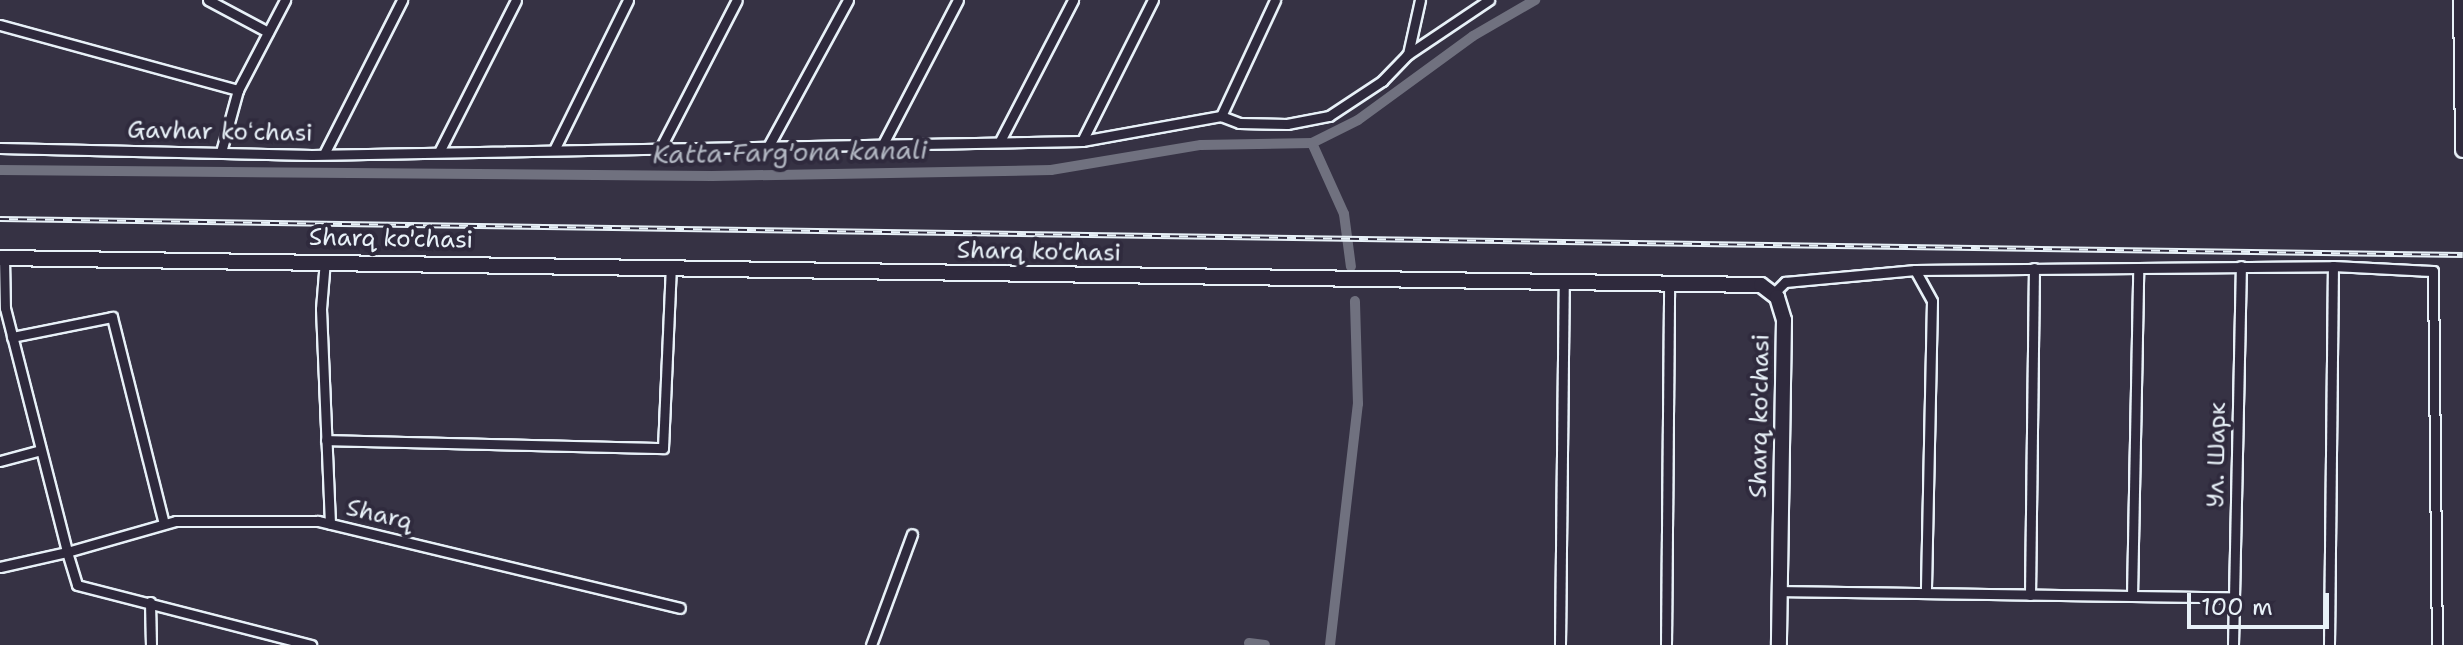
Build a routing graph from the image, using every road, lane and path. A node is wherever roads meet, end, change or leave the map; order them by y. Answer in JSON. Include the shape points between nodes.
{"nodes":[{"id":1,"x":208,"y":0,"type":"edge"},
{"id":2,"x":285,"y":0,"type":"edge"},
{"id":3,"x":402,"y":0,"type":"edge"},
{"id":4,"x":516,"y":0,"type":"edge"},
{"id":5,"x":628,"y":0,"type":"edge"},
{"id":6,"x":737,"y":0,"type":"edge"},
{"id":7,"x":848,"y":0,"type":"edge"},
{"id":8,"x":958,"y":0,"type":"edge"},
{"id":9,"x":1073,"y":0,"type":"edge"},
{"id":10,"x":1153,"y":0,"type":"edge"},
{"id":11,"x":1275,"y":0,"type":"edge"},
{"id":12,"x":1420,"y":0,"type":"edge"},
{"id":13,"x":1489,"y":0,"type":"edge"},
{"id":14,"x":2461,"y":0,"type":"edge"},
{"id":15,"x":0,"y":25,"type":"edge"},
{"id":16,"x":268,"y":32,"type":"junction"},
{"id":17,"x":1407,"y":55,"type":"junction"},
{"id":18,"x":238,"y":90,"type":"junction"},
{"id":19,"x":1221,"y":116,"type":"junction"},
{"id":20,"x":1000,"y":141,"type":"junction"},
{"id":21,"x":1082,"y":141,"type":"junction"},
{"id":22,"x":884,"y":142,"type":"junction"},
{"id":23,"x":769,"y":145,"type":"junction"},
{"id":24,"x":661,"y":147,"type":"junction"},
{"id":25,"x":0,"y":148,"type":"edge"},
{"id":26,"x":554,"y":150,"type":"junction"},
{"id":27,"x":2463,"y":150,"type":"edge"},
{"id":28,"x":221,"y":152,"type":"junction"},
{"id":29,"x":439,"y":152,"type":"junction"},
{"id":30,"x":324,"y":154,"type":"junction"},
{"id":31,"x":2,"y":258,"type":"edge"},
{"id":32,"x":325,"y":259,"type":"junction"},
{"id":33,"x":2241,"y":266,"type":"junction"},
{"id":34,"x":2333,"y":266,"type":"junction"},
{"id":35,"x":671,"y":268,"type":"junction"},
{"id":36,"x":2034,"y":268,"type":"junction"},
{"id":37,"x":1915,"y":270,"type":"junction"},
{"id":38,"x":2138,"y":270,"type":"junction"},
{"id":39,"x":1669,"y":281,"type":"junction"},
{"id":40,"x":1564,"y":283,"type":"junction"},
{"id":41,"x":1774,"y":293,"type":"junction"},
{"id":42,"x":12,"y":337,"type":"junction"},
{"id":43,"x":326,"y":440,"type":"junction"},
{"id":44,"x":41,"y":450,"type":"junction"},
{"id":45,"x":0,"y":461,"type":"edge"},
{"id":46,"x":164,"y":524,"type":"junction"},
{"id":47,"x":330,"y":524,"type":"junction"},
{"id":48,"x":912,"y":534,"type":"dead end"},
{"id":49,"x":67,"y":552,"type":"junction"},
{"id":50,"x":0,"y":567,"type":"edge"},
{"id":51,"x":1779,"y":591,"type":"junction"},
{"id":52,"x":1926,"y":593,"type":"junction"},
{"id":53,"x":2030,"y":595,"type":"junction"},
{"id":54,"x":2132,"y":596,"type":"junction"},
{"id":55,"x":2234,"y":597,"type":"junction"},
{"id":56,"x":150,"y":602,"type":"junction"},
{"id":57,"x":680,"y":608,"type":"dead end"},
{"id":58,"x":151,"y":645,"type":"edge"},
{"id":59,"x":311,"y":645,"type":"edge"},
{"id":60,"x":871,"y":645,"type":"edge"},
{"id":61,"x":1560,"y":645,"type":"edge"},
{"id":62,"x":1666,"y":645,"type":"edge"},
{"id":63,"x":1779,"y":645,"type":"edge"},
{"id":64,"x":2233,"y":645,"type":"edge"},
{"id":65,"x":2329,"y":645,"type":"edge"},
{"id":66,"x":2437,"y":645,"type":"edge"}],
"edges":[{"from":1,"to":16,"type":"street"},
{"from":2,"to":16,"type":"street"},
{"from":3,"to":30,"type":"street"},
{"from":4,"to":29,"type":"street"},
{"from":5,"to":26,"type":"street"},
{"from":6,"to":24,"type":"street"},
{"from":7,"to":23,"type":"street"},
{"from":8,"to":22,"type":"street"},
{"from":9,"to":20,"type":"street"},
{"from":10,"to":21,"type":"street"},
{"from":11,"to":19,"type":"street"},
{"from":12,"to":17,"type":"street"},
{"from":13,"to":17,"type":"street","name":"Gavhar koʻchasi"},
{"from":14,"to":27,"type":"main road"},
{"from":15,"to":18,"type":"street"},
{"from":16,"to":18,"type":"street"},
{"from":17,"to":19,"type":"street","name":"Gavhar koʻchasi","via":[[1382,81],[1329,116],[1287,124],[1239,123]]},
{"from":18,"to":28,"type":"street"},
{"from":19,"to":21,"type":"street","name":"Gavhar koʻchasi"},
{"from":20,"to":21,"type":"street","name":"Gavhar koʻchasi"},
{"from":20,"to":22,"type":"street","name":"Gavhar koʻchasi"},
{"from":22,"to":23,"type":"street","name":"Gavhar koʻchasi"},
{"from":23,"to":24,"type":"street","name":"Gavhar koʻchasi"},
{"from":24,"to":26,"type":"street","name":"Gavhar koʻchasi"},
{"from":25,"to":28,"type":"street","name":"Gavhar koʻchasi"},
{"from":26,"to":29,"type":"street","name":"Gavhar koʻchasi"},
{"from":28,"to":30,"type":"street","name":"Gavhar koʻchasi"},
{"from":29,"to":30,"type":"street","name":"Gavhar koʻchasi"},
{"from":31,"to":32,"type":"main road","name":"Sharq ko'chasi"},
{"from":31,"to":42,"type":"street"},
{"from":32,"to":35,"type":"main road","name":"Sharq ko'chasi"},
{"from":32,"to":43,"type":"street"},
{"from":33,"to":34,"type":"street"},
{"from":33,"to":38,"type":"street"},
{"from":33,"to":55,"type":"street","name":"Ул. Шарк"},
{"from":34,"to":65,"type":"street"},
{"from":34,"to":66,"type":"street","via":[[2433,271]]},
{"from":35,"to":40,"type":"main road","name":"Sharq ko'chasi"},
{"from":35,"to":43,"type":"street","via":[[663,448]]},
{"from":36,"to":37,"type":"street"},
{"from":36,"to":38,"type":"street"},
{"from":36,"to":53,"type":"street"},
{"from":37,"to":41,"type":"street","via":[[1785,282]]},
{"from":37,"to":52,"type":"street","via":[[1932,301]]},
{"from":38,"to":54,"type":"street"},
{"from":39,"to":40,"type":"main road","name":"Sharq ko'chasi"},
{"from":39,"to":41,"type":"main road","name":"Sharq ko'chasi","via":[[1756,284]]},
{"from":39,"to":62,"type":"street"},
{"from":40,"to":61,"type":"street"},
{"from":41,"to":51,"type":"main road","name":"Sharq ko'chasi","via":[[1784,320]]},
{"from":42,"to":44,"type":"street"},
{"from":42,"to":46,"type":"street","via":[[112,317]]},
{"from":43,"to":47,"type":"street"},
{"from":44,"to":45,"type":"street"},
{"from":44,"to":49,"type":"street"},
{"from":46,"to":47,"type":"street","name":"Sharq"},
{"from":46,"to":49,"type":"street","name":"Sharq"},
{"from":47,"to":57,"type":"street","name":"Sharq"},
{"from":48,"to":60,"type":"street"},
{"from":49,"to":50,"type":"street","name":"Sharq"},
{"from":49,"to":56,"type":"street","via":[[77,585]]},
{"from":51,"to":52,"type":"street"},
{"from":51,"to":63,"type":"main road","name":"Sharq ko'chasi"},
{"from":52,"to":53,"type":"street"},
{"from":53,"to":54,"type":"street"},
{"from":54,"to":55,"type":"street"},
{"from":55,"to":64,"type":"street","name":"Ул. Шарк"},
{"from":56,"to":58,"type":"street"},
{"from":56,"to":59,"type":"street"}]}
